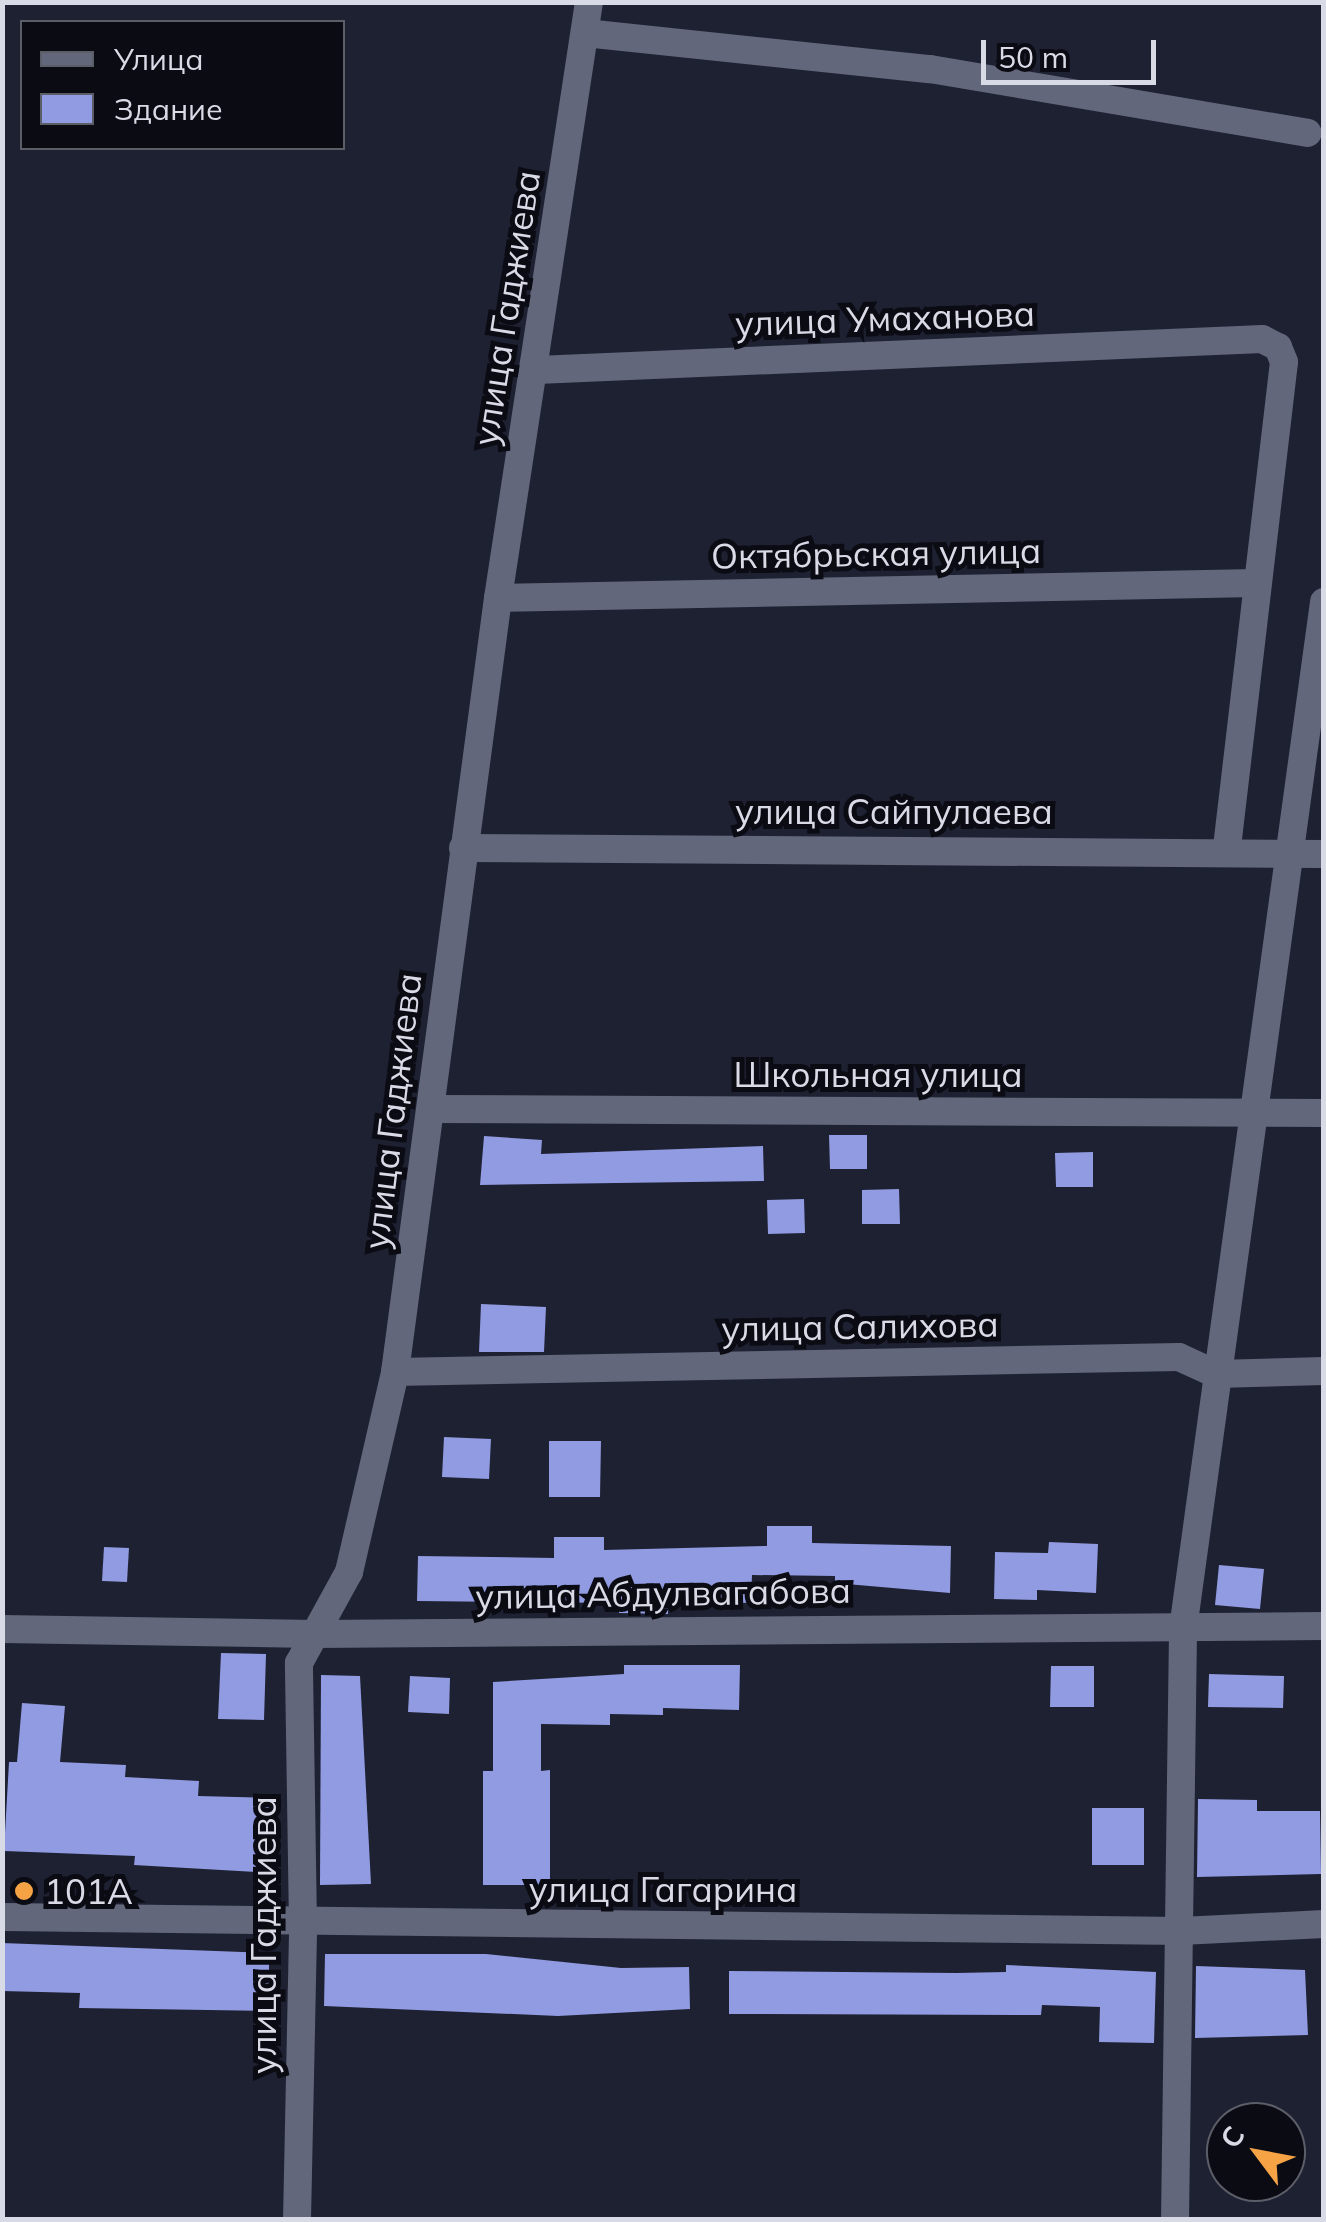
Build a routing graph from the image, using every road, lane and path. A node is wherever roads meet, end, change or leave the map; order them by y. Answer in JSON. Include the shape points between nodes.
{"nodes":[{"id":1,"x":590,"y":2,"type":"edge"},
{"id":2,"x":585,"y":33,"type":"junction"},
{"id":3,"x":1308,"y":134,"type":"dead end"},
{"id":4,"x":537,"y":370,"type":"junction"},
{"id":5,"x":1256,"y":583,"type":"junction"},
{"id":6,"x":498,"y":598,"type":"junction"},
{"id":7,"x":1323,"y":604,"type":"edge"},
{"id":8,"x":464,"y":848,"type":"junction"},
{"id":9,"x":1227,"y":849,"type":"junction"},
{"id":10,"x":1288,"y":854,"type":"junction"},
{"id":11,"x":1324,"y":854,"type":"edge"},
{"id":12,"x":432,"y":1109,"type":"junction"},
{"id":13,"x":1250,"y":1112,"type":"junction"},
{"id":14,"x":1324,"y":1112,"type":"edge"},
{"id":15,"x":395,"y":1372,"type":"junction"},
{"id":16,"x":1324,"y":1372,"type":"edge"},
{"id":17,"x":1216,"y":1374,"type":"junction"},
{"id":18,"x":1324,"y":1626,"type":"edge"},
{"id":19,"x":2,"y":1629,"type":"edge"},
{"id":20,"x":1183,"y":1629,"type":"junction"},
{"id":21,"x":315,"y":1634,"type":"junction"},
{"id":22,"x":2,"y":1917,"type":"edge"},
{"id":23,"x":304,"y":1924,"type":"junction"},
{"id":24,"x":1324,"y":1924,"type":"edge"},
{"id":25,"x":1180,"y":1930,"type":"junction"},
{"id":26,"x":297,"y":2220,"type":"edge"},
{"id":27,"x":1175,"y":2220,"type":"edge"}],
"edges":[{"from":1,"to":2,"type":"street","name":"улица Гаджиева"},
{"from":2,"to":3,"type":"street","via":[[930,69]]},
{"from":2,"to":4,"type":"street","name":"улица Гаджиева"},
{"from":4,"to":5,"type":"street","name":"улица Умаханова","via":[[1270,342],[1284,362]]},
{"from":4,"to":6,"type":"street","name":"улица Гаджиева"},
{"from":5,"to":6,"type":"street","name":"Октябрьская улица"},
{"from":5,"to":9,"type":"street"},
{"from":6,"to":8,"type":"street","name":"улица Гаджиева"},
{"from":7,"to":10,"type":"street"},
{"from":8,"to":9,"type":"street","name":"улица Сайпулаева"},
{"from":8,"to":12,"type":"street","name":"улица Гаджиева"},
{"from":9,"to":10,"type":"street","name":"улица Сайпулаева"},
{"from":10,"to":11,"type":"street","name":"улица Сайпулаева"},
{"from":10,"to":13,"type":"street"},
{"from":12,"to":13,"type":"street","name":"Школьная улица"},
{"from":12,"to":15,"type":"street","name":"улица Гаджиева"},
{"from":13,"to":14,"type":"street","name":"Школьная улица"},
{"from":13,"to":17,"type":"street"},
{"from":15,"to":17,"type":"street","name":"улица Салихова","via":[[1178,1357]]},
{"from":15,"to":21,"type":"street","name":"улица Гаджиева","via":[[349,1572]]},
{"from":16,"to":17,"type":"street","name":"улица Салихова"},
{"from":17,"to":20,"type":"street"},
{"from":18,"to":20,"type":"street","name":"улица Абдулвагабова"},
{"from":19,"to":21,"type":"street","name":"улица Абдулвагабова"},
{"from":20,"to":21,"type":"street","name":"улица Абдулвагабова"},
{"from":20,"to":25,"type":"street"},
{"from":21,"to":23,"type":"street","name":"улица Гаджиева","via":[[299,1663]]},
{"from":22,"to":23,"type":"street","name":"улица Гагарина"},
{"from":23,"to":25,"type":"street","name":"улица Гагарина"},
{"from":23,"to":26,"type":"street","name":"улица Гаджиева"},
{"from":24,"to":25,"type":"street","name":"улица Гагарина"},
{"from":25,"to":27,"type":"street"}]}
